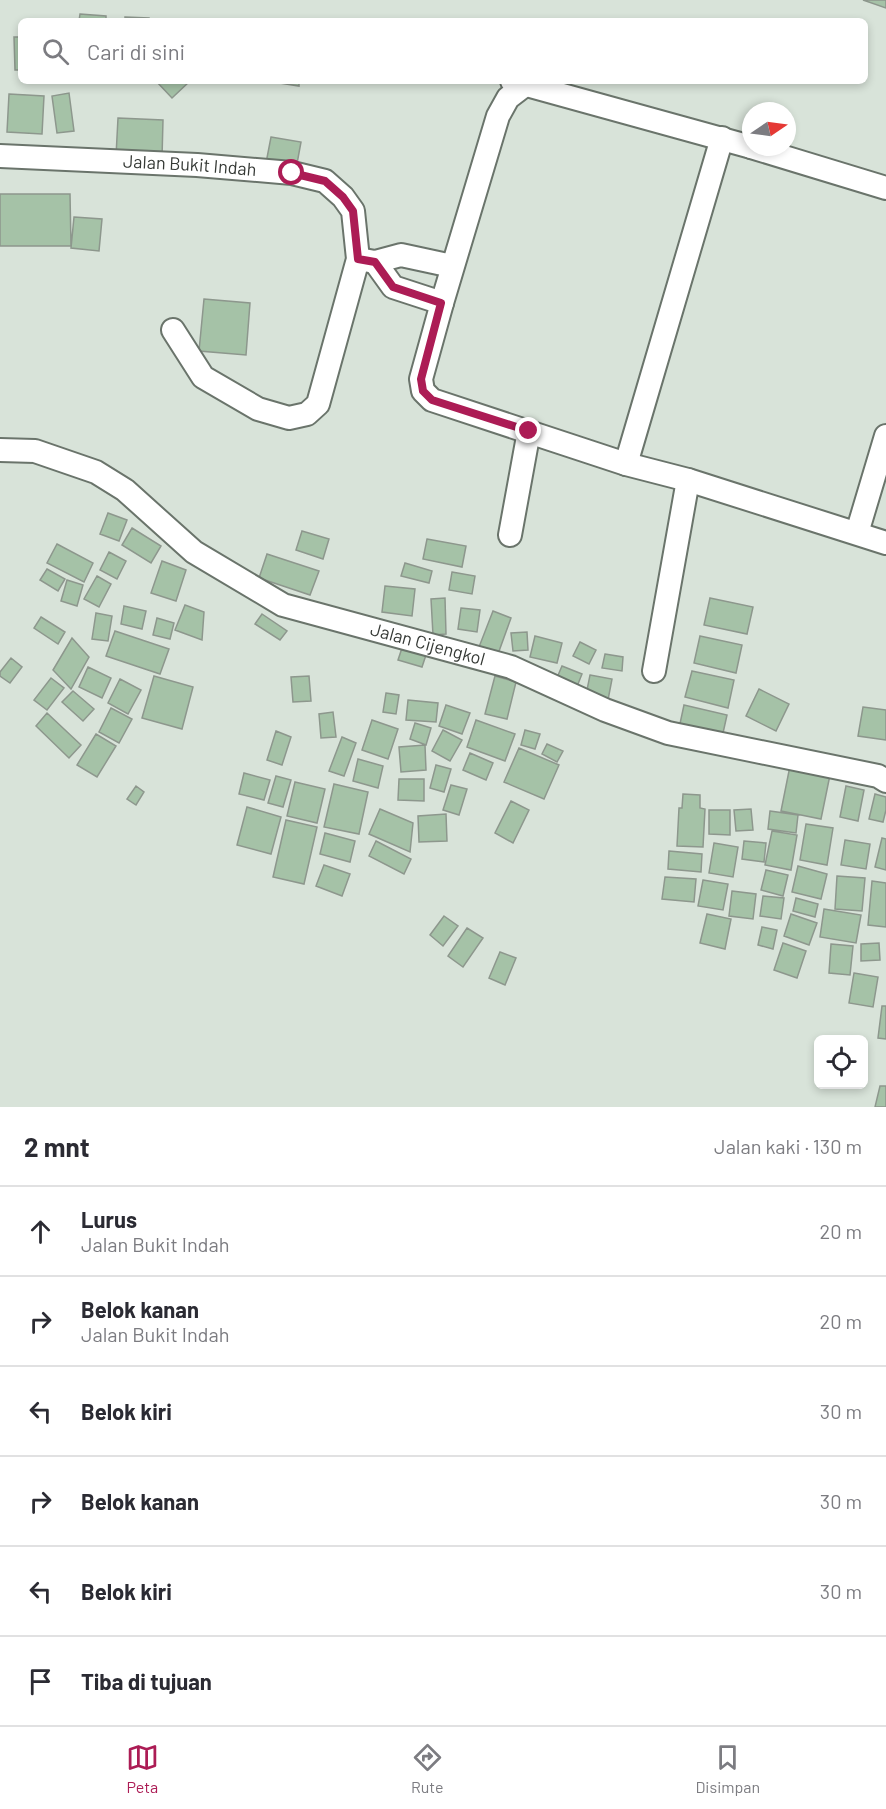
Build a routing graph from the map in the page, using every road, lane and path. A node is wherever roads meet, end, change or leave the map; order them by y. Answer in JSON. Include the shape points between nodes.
{"nodes":[{"id":1,"x":517,"y":84,"type":"edge"},
{"id":2,"x":522,"y":84,"type":"edge"},
{"id":3,"x":722,"y":138,"type":"junction"},
{"id":4,"x":742,"y":144,"type":"edge"},
{"id":5,"x":0,"y":156,"type":"edge"},
{"id":6,"x":781,"y":156,"type":"edge"},
{"id":7,"x":886,"y":188,"type":"edge"},
{"id":8,"x":366,"y":261,"type":"junction"},
{"id":9,"x":452,"y":266,"type":"junction"},
{"id":10,"x":441,"y":303,"type":"junction"},
{"id":11,"x":173,"y":330,"type":"dead end"},
{"id":12,"x":529,"y":431,"type":"junction"},
{"id":13,"x":886,"y":436,"type":"edge"},
{"id":14,"x":0,"y":450,"type":"edge"},
{"id":15,"x":626,"y":464,"type":"junction"},
{"id":16,"x":688,"y":480,"type":"junction"},
{"id":17,"x":857,"y":533,"type":"junction"},
{"id":18,"x":510,"y":535,"type":"dead end"},
{"id":19,"x":886,"y":543,"type":"edge"},
{"id":20,"x":654,"y":671,"type":"dead end"},
{"id":21,"x":886,"y":781,"type":"edge"}],
"edges":[{"from":1,"to":9,"type":"street","via":[[498,116]]},
{"from":2,"to":3,"type":"street"},
{"from":3,"to":4,"type":"street"},
{"from":3,"to":15,"type":"street"},
{"from":5,"to":8,"type":"street","name":"Jalan Bukit Indah","via":[[197,165],[292,173],[325,181],[353,211]]},
{"from":6,"to":7,"type":"street"},
{"from":8,"to":9,"type":"street","via":[[401,255]]},
{"from":8,"to":10,"type":"street","via":[[393,287]]},
{"from":8,"to":11,"type":"street","via":[[318,404],[307,414],[289,418],[258,409],[203,377]]},
{"from":9,"to":10,"type":"street"},
{"from":10,"to":12,"type":"street","via":[[421,379],[423,391],[432,400]]},
{"from":12,"to":15,"type":"street"},
{"from":12,"to":18,"type":"street"},
{"from":13,"to":17,"type":"street"},
{"from":14,"to":21,"type":"street","name":"Jalan Cijengkol","via":[[35,451],[96,472],[125,490],[194,552],[283,605],[511,667],[605,710],[668,733],[878,776]]},
{"from":15,"to":16,"type":"street"},
{"from":16,"to":17,"type":"street"},
{"from":16,"to":20,"type":"street"},
{"from":17,"to":19,"type":"street"}]}
